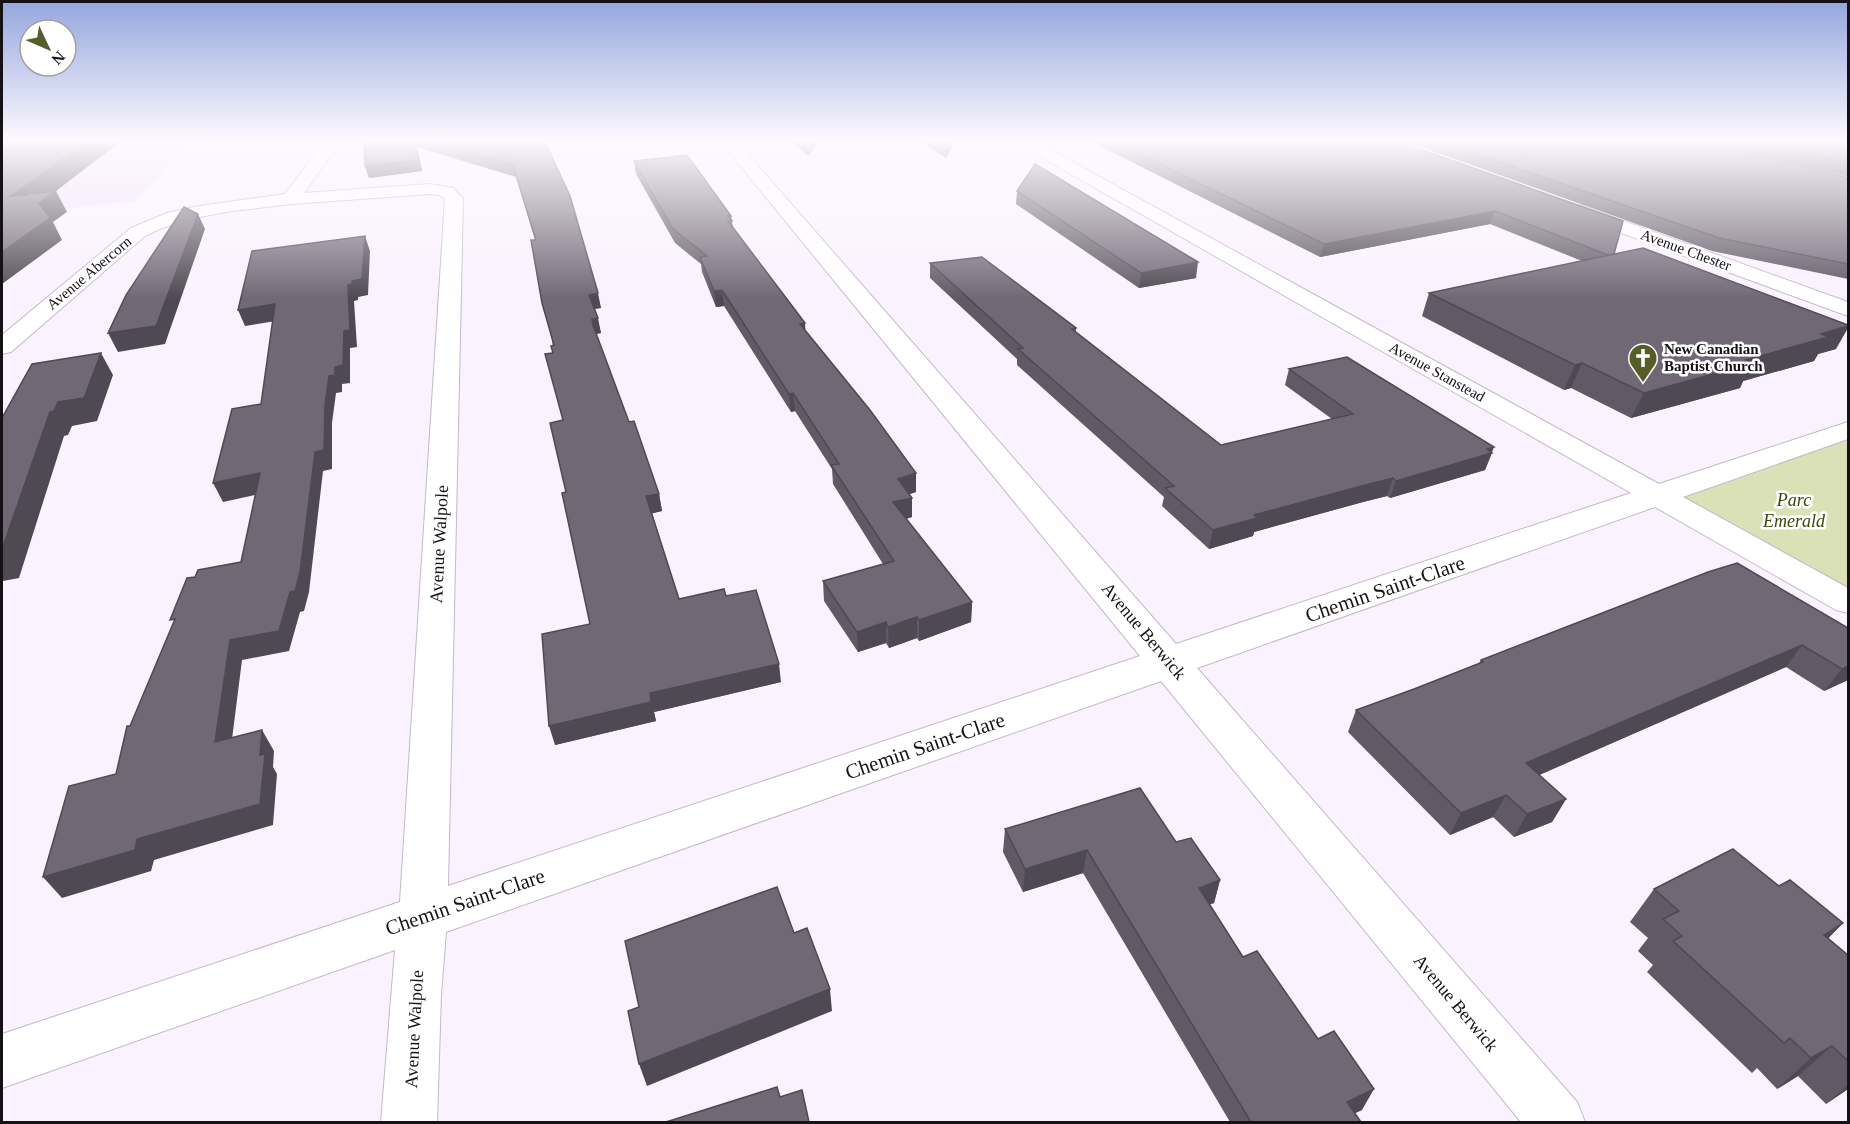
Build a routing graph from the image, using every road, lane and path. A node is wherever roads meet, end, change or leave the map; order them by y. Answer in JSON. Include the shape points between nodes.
{"nodes":[{"id":1,"x":295,"y":194,"type":"edge"},
{"id":2,"x":361,"y":194,"type":"edge"},
{"id":3,"x":452,"y":194,"type":"edge"},
{"id":4,"x":773,"y":194,"type":"edge"},
{"id":5,"x":1120,"y":194,"type":"edge"},
{"id":6,"x":291,"y":200,"type":"junction"},
{"id":7,"x":1567,"y":207,"type":"edge"},
{"id":8,"x":1848,"y":309,"type":"edge"},
{"id":9,"x":2,"y":347,"type":"edge"},
{"id":10,"x":1848,"y":430,"type":"edge"},
{"id":11,"x":1657,"y":495,"type":"junction"},
{"id":12,"x":1848,"y":602,"type":"edge"},
{"id":13,"x":1171,"y":663,"type":"junction"},
{"id":14,"x":423,"y":916,"type":"junction"},
{"id":15,"x":2,"y":1061,"type":"edge"},
{"id":16,"x":409,"y":1122,"type":"edge"},
{"id":17,"x":1557,"y":1122,"type":"edge"}],
"edges":[{"from":1,"to":6,"type":"street"},
{"from":2,"to":6,"type":"street","name":"Avenue Walpole"},
{"from":3,"to":14,"type":"street","name":"Avenue Walpole"},
{"from":4,"to":13,"type":"street","name":"Avenue Berwick"},
{"from":5,"to":11,"type":"street","name":"Avenue Stanstead"},
{"from":6,"to":9,"type":"street","name":"Avenue Abercorn","via":[[191,213],[147,227]]},
{"from":7,"to":8,"type":"street","name":"Avenue Chester"},
{"from":10,"to":11,"type":"street","name":"Chemin Saint-Clare"},
{"from":11,"to":12,"type":"street","name":"Avenue Stanstead"},
{"from":11,"to":13,"type":"street","name":"Chemin Saint-Clare"},
{"from":13,"to":14,"type":"street","name":"Chemin Saint-Clare"},
{"from":13,"to":17,"type":"street","name":"Avenue Berwick"},
{"from":14,"to":15,"type":"street","name":"Chemin Saint-Clare"},
{"from":14,"to":16,"type":"street","name":"Avenue Walpole"}]}
